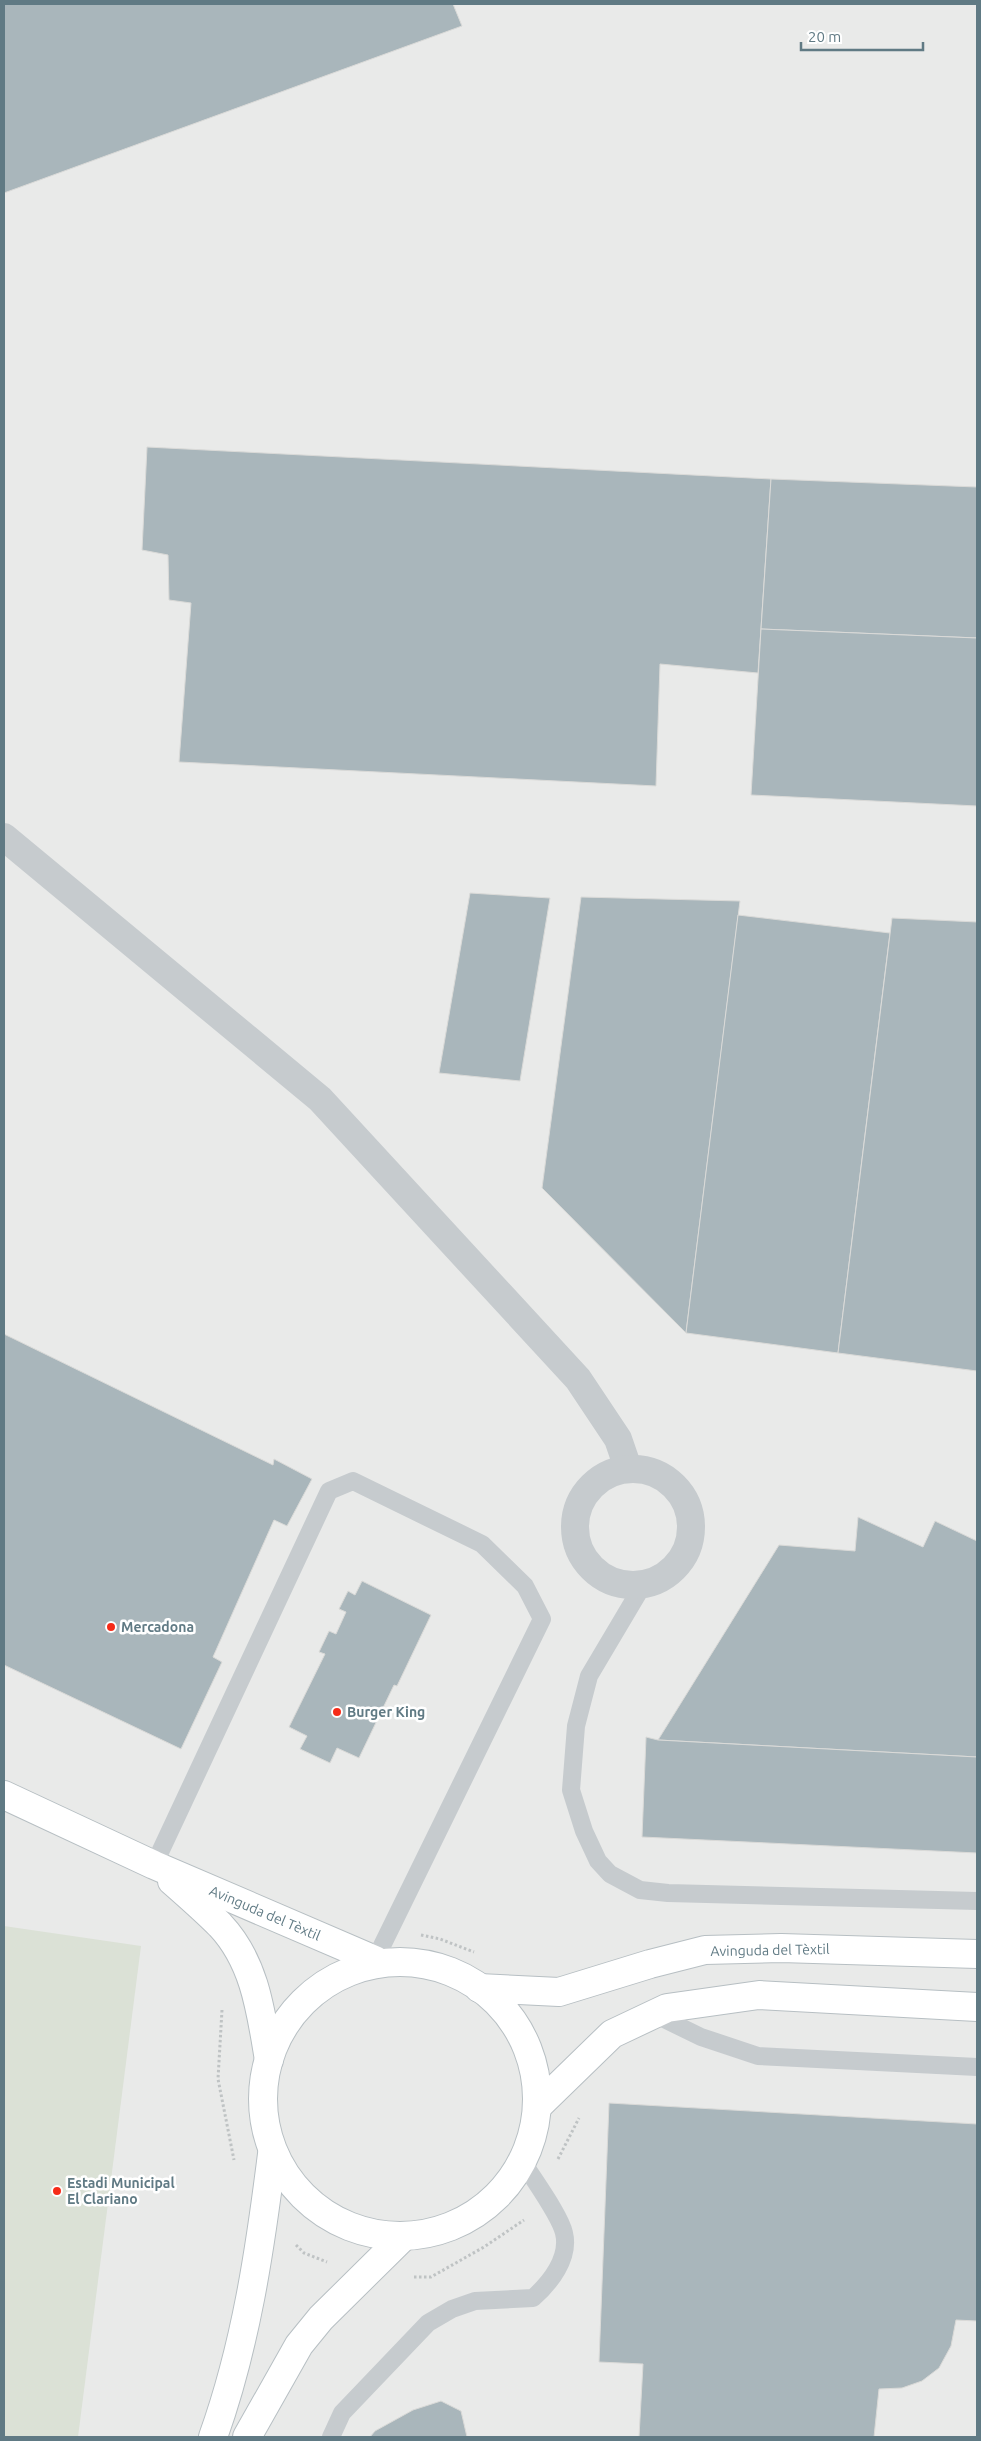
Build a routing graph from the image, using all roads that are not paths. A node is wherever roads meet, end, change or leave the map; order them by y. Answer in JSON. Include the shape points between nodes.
{"nodes":[{"id":1,"x":4,"y":837,"type":"edge"},
{"id":2,"x":628,"y":1468,"type":"junction"},
{"id":3,"x":643,"y":1585,"type":"junction"},
{"id":4,"x":4,"y":1795,"type":"edge"},
{"id":5,"x":154,"y":1865,"type":"junction"},
{"id":6,"x":977,"y":1902,"type":"edge"},
{"id":7,"x":977,"y":1954,"type":"edge"},
{"id":8,"x":375,"y":1960,"type":"junction"},
{"id":9,"x":478,"y":1988,"type":"junction"},
{"id":10,"x":977,"y":2007,"type":"edge"},
{"id":11,"x":654,"y":2014,"type":"junction"},
{"id":12,"x":269,"y":2060,"type":"junction"},
{"id":13,"x":977,"y":2067,"type":"edge"},
{"id":14,"x":540,"y":2104,"type":"junction"},
{"id":15,"x":272,"y":2154,"type":"junction"},
{"id":16,"x":523,"y":2162,"type":"junction"},
{"id":17,"x":403,"y":2236,"type":"junction"},
{"id":18,"x":213,"y":2437,"type":"edge"},
{"id":19,"x":247,"y":2437,"type":"edge"},
{"id":20,"x":331,"y":2437,"type":"edge"}],
"edges":[{"from":1,"to":2,"type":"street","via":[[320,1099],[578,1380],[618,1439]]},
{"from":2,"to":3,"type":"street","via":[[666,1478],[680,1492],[689,1510],[692,1530],[688,1549],[677,1566],[662,1579]]},
{"from":2,"to":3,"type":"street","via":[[593,1483],[575,1516],[575,1534],[580,1553],[591,1568],[606,1579],[624,1585]]},
{"from":3,"to":6,"type":"lane","via":[[589,1676],[576,1726],[572,1790],[584,1831],[598,1861],[610,1874],[640,1890],[668,1893]]},
{"from":4,"to":5,"type":"street","name":"Avinguda del Tèxtil"},
{"from":5,"to":8,"type":"street","name":"Avinguda del Tèxtil"},
{"from":5,"to":8,"type":"lane","via":[[329,1491],[353,1481],[482,1544],[525,1586],[542,1619]]},
{"from":5,"to":12,"type":"street","name":"Avinguda del Tèxtil","via":[[222,1926],[242,1956],[260,2006]]},
{"from":7,"to":9,"type":"street","name":"Avinguda del Tèxtil","via":[[782,1948],[705,1950],[559,1992]]},
{"from":8,"to":9,"type":"street","via":[[407,1961],[447,1968]]},
{"from":8,"to":12,"type":"street","via":[[341,1974],[315,1994],[291,2020]]},
{"from":9,"to":14,"type":"street","via":[[506,2009],[523,2032],[535,2067]]},
{"from":10,"to":11,"type":"street","via":[[759,1995],[667,2008]]},
{"from":11,"to":13,"type":"lane","via":[[701,2037],[758,2056]]},
{"from":11,"to":14,"type":"street","via":[[612,2034]]},
{"from":12,"to":15,"type":"street","via":[[263,2085],[263,2120]]},
{"from":14,"to":16,"type":"street","via":[[536,2130]]},
{"from":15,"to":17,"type":"street","via":[[293,2189],[324,2216],[362,2232]]},
{"from":15,"to":18,"type":"street","via":[[260,2253],[239,2353]]},
{"from":16,"to":17,"type":"street","via":[[500,2191],[474,2215],[439,2230]]},
{"from":16,"to":20,"type":"lane","via":[[564,2234],[563,2254],[556,2272],[533,2298],[475,2301],[452,2309],[428,2323],[342,2413]]},
{"from":17,"to":19,"type":"street","via":[[321,2318],[299,2345]]}]}
